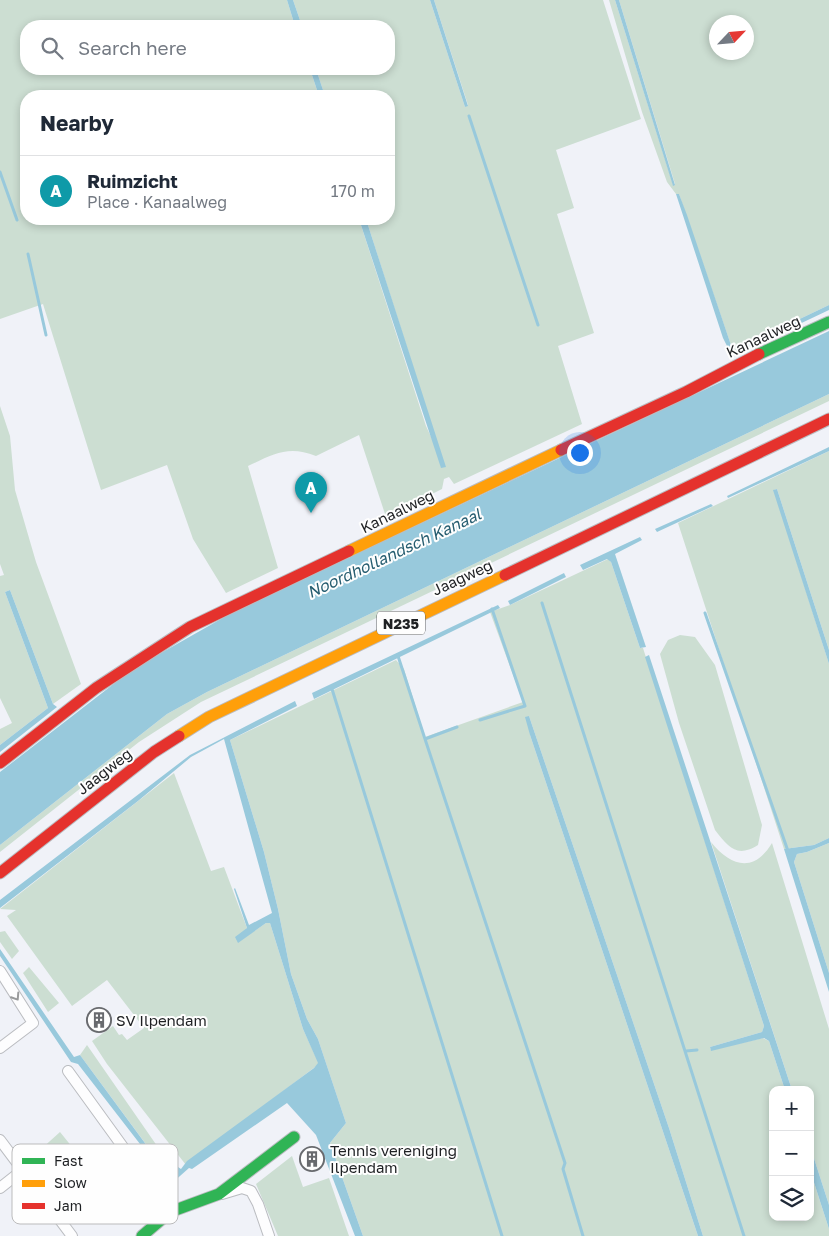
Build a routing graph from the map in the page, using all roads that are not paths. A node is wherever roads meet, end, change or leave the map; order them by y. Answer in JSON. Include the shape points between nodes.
{"nodes":[{"id":1,"x":829,"y":322,"type":"edge"},
{"id":2,"x":829,"y":418,"type":"edge"},
{"id":3,"x":0,"y":763,"type":"edge"},
{"id":4,"x":0,"y":872,"type":"edge"},
{"id":5,"x":0,"y":971,"type":"edge"},
{"id":6,"x":0,"y":1048,"type":"edge"},
{"id":7,"x":68,"y":1071,"type":"dead end"},
{"id":8,"x":294,"y":1137,"type":"dead end"},
{"id":9,"x":0,"y":1140,"type":"edge"},
{"id":10,"x":121,"y":1144,"type":"edge"},
{"id":11,"x":12,"y":1155,"type":"edge"},
{"id":12,"x":12,"y":1179,"type":"edge"},
{"id":13,"x":0,"y":1188,"type":"edge"},
{"id":14,"x":219,"y":1194,"type":"junction"},
{"id":15,"x":178,"y":1209,"type":"edge"},
{"id":16,"x":63,"y":1224,"type":"edge"},
{"id":17,"x":156,"y":1224,"type":"edge"},
{"id":18,"x":72,"y":1236,"type":"edge"},
{"id":19,"x":142,"y":1236,"type":"edge"},
{"id":20,"x":269,"y":1236,"type":"edge"}],
"edges":[{"from":1,"to":3,"type":"street","name":"Kanaalweg","via":[[190,627],[96,688]]},
{"from":2,"to":4,"type":"street","name":"Jaagweg","number":"N235","via":[[210,716],[154,752]]},
{"from":5,"to":6,"type":"street","one_way":true,"via":[[33,1023]]},
{"from":7,"to":10,"type":"street"},
{"from":8,"to":14,"type":"street"},
{"from":9,"to":11,"type":"street"},
{"from":12,"to":13,"type":"street"},
{"from":14,"to":15,"type":"street"},
{"from":14,"to":20,"type":"street","via":[[242,1188],[251,1191]]},
{"from":16,"to":18,"type":"street"},
{"from":17,"to":19,"type":"street"}]}
